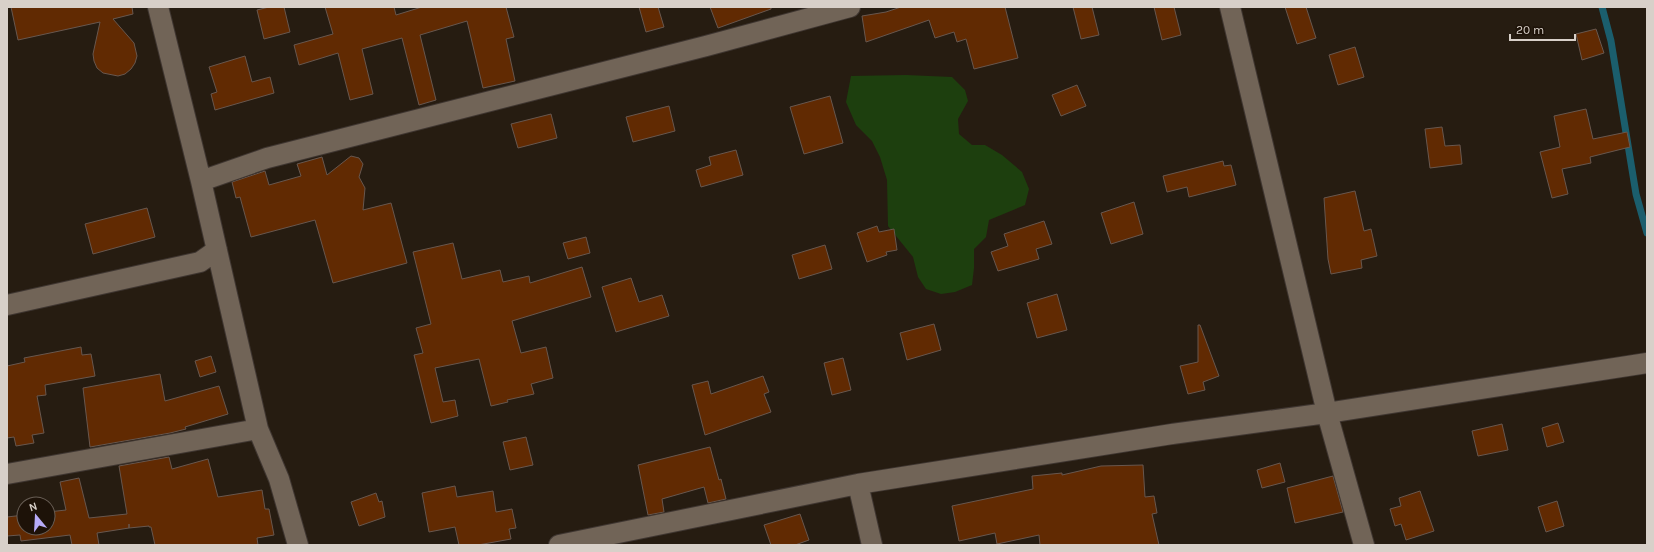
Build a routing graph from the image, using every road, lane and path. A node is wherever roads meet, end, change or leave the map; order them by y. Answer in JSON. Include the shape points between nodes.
{"nodes":[{"id":1,"x":158,"y":7,"type":"edge"},
{"id":2,"x":850,"y":7,"type":"edge"},
{"id":3,"x":1230,"y":7,"type":"edge"},
{"id":4,"x":201,"y":180,"type":"junction"},
{"id":5,"x":217,"y":250,"type":"junction"},
{"id":6,"x":7,"y":305,"type":"edge"},
{"id":7,"x":1647,"y":363,"type":"edge"},
{"id":8,"x":1327,"y":413,"type":"junction"},
{"id":9,"x":258,"y":430,"type":"junction"},
{"id":10,"x":7,"y":474,"type":"edge"},
{"id":11,"x":858,"y":484,"type":"junction"},
{"id":12,"x":298,"y":545,"type":"edge"},
{"id":13,"x":559,"y":545,"type":"edge"},
{"id":14,"x":872,"y":545,"type":"edge"},
{"id":15,"x":1364,"y":545,"type":"edge"}],
"edges":[{"from":1,"to":4,"type":"street"},
{"from":2,"to":4,"type":"street","via":[[267,158]]},
{"from":3,"to":8,"type":"street"},
{"from":4,"to":5,"type":"street"},
{"from":5,"to":6,"type":"street","via":[[200,262]]},
{"from":5,"to":9,"type":"street"},
{"from":7,"to":8,"type":"street"},
{"from":8,"to":11,"type":"street","via":[[1172,434]]},
{"from":8,"to":15,"type":"street"},
{"from":9,"to":10,"type":"street"},
{"from":9,"to":12,"type":"street","via":[[279,479]]},
{"from":11,"to":13,"type":"street"},
{"from":11,"to":14,"type":"street"}]}
